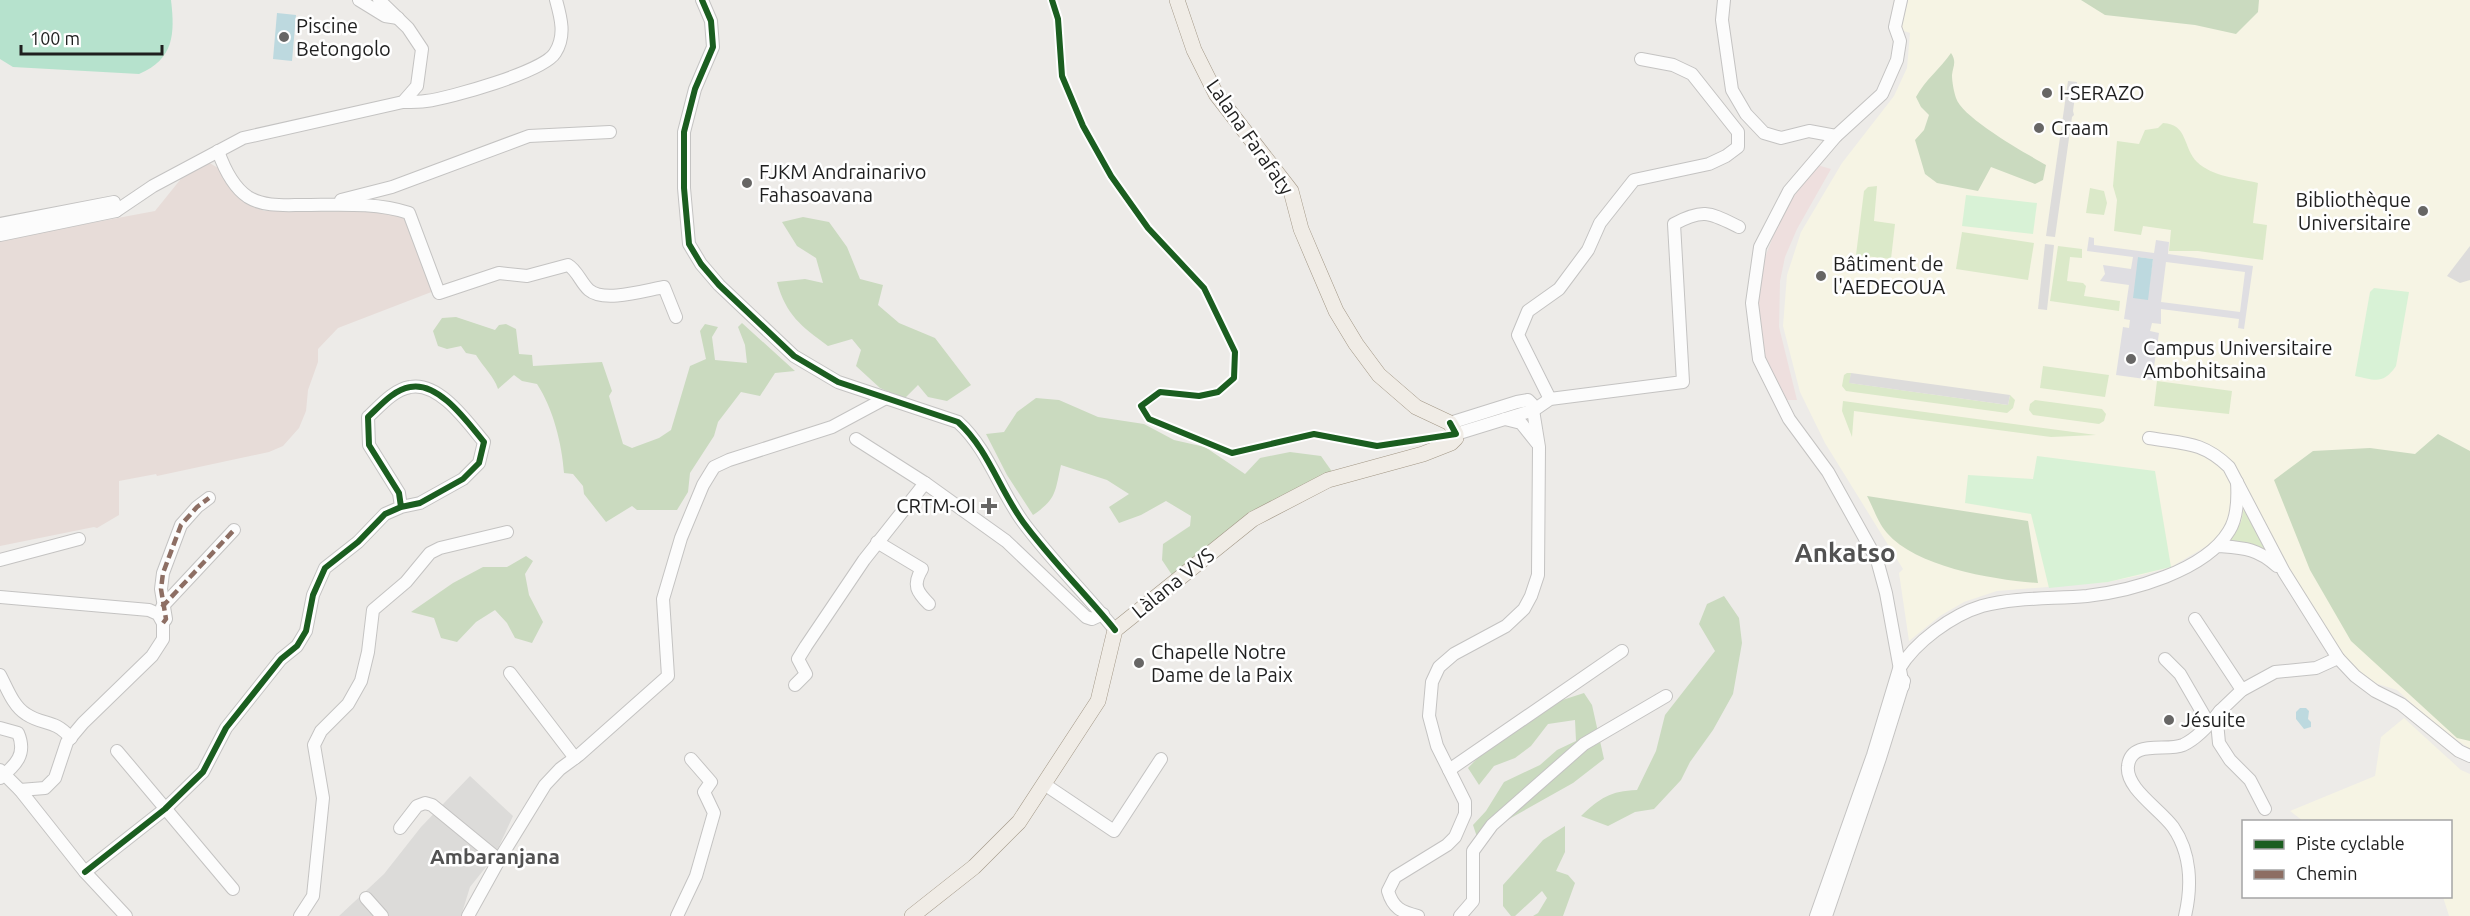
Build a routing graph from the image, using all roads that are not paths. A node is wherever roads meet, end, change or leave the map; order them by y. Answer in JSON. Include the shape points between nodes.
{"nodes":[{"id":1,"x":359,"y":0,"type":"edge"},
{"id":2,"x":379,"y":0,"type":"edge"},
{"id":3,"x":556,"y":0,"type":"edge"},
{"id":4,"x":702,"y":0,"type":"edge"},
{"id":5,"x":1177,"y":0,"type":"edge"},
{"id":6,"x":1724,"y":0,"type":"edge"},
{"id":7,"x":1901,"y":0,"type":"edge"},
{"id":8,"x":399,"y":18,"type":"junction"},
{"id":9,"x":1641,"y":59,"type":"dead end"},
{"id":10,"x":403,"y":102,"type":"junction"},
{"id":11,"x":610,"y":132,"type":"dead end"},
{"id":12,"x":1836,"y":136,"type":"junction"},
{"id":13,"x":218,"y":151,"type":"junction"},
{"id":14,"x":299,"y":205,"type":"junction"},
{"id":15,"x":116,"y":211,"type":"junction"},
{"id":16,"x":0,"y":224,"type":"edge"},
{"id":17,"x":1739,"y":227,"type":"dead end"},
{"id":18,"x":0,"y":235,"type":"edge"},
{"id":19,"x":676,"y":317,"type":"dead end"},
{"id":20,"x":886,"y":398,"type":"junction"},
{"id":21,"x":1551,"y":399,"type":"junction"},
{"id":22,"x":1534,"y":410,"type":"junction"},
{"id":23,"x":1504,"y":419,"type":"junction"},
{"id":24,"x":1453,"y":428,"type":"junction"},
{"id":25,"x":2149,"y":438,"type":"dead end"},
{"id":26,"x":856,"y":439,"type":"dead end"},
{"id":27,"x":1539,"y":447,"type":"junction"},
{"id":28,"x":2237,"y":482,"type":"junction"},
{"id":29,"x":925,"y":483,"type":"junction"},
{"id":30,"x":209,"y":498,"type":"dead end"},
{"id":31,"x":401,"y":507,"type":"junction"},
{"id":32,"x":234,"y":530,"type":"dead end"},
{"id":33,"x":507,"y":532,"type":"dead end"},
{"id":34,"x":79,"y":539,"type":"dead end"},
{"id":35,"x":877,"y":542,"type":"junction"},
{"id":36,"x":2218,"y":546,"type":"junction"},
{"id":37,"x":0,"y":560,"type":"edge"},
{"id":38,"x":2284,"y":572,"type":"junction"},
{"id":39,"x":0,"y":597,"type":"edge"},
{"id":40,"x":929,"y":604,"type":"dead end"},
{"id":41,"x":162,"y":607,"type":"junction"},
{"id":42,"x":1103,"y":614,"type":"junction"},
{"id":43,"x":2195,"y":618,"type":"dead end"},
{"id":44,"x":164,"y":623,"type":"junction"},
{"id":45,"x":1115,"y":630,"type":"junction"},
{"id":46,"x":1913,"y":650,"type":"junction"},
{"id":47,"x":1622,"y":651,"type":"dead end"},
{"id":48,"x":2338,"y":658,"type":"junction"},
{"id":49,"x":2165,"y":659,"type":"dead end"},
{"id":50,"x":1899,"y":669,"type":"junction"},
{"id":51,"x":510,"y":673,"type":"dead end"},
{"id":52,"x":0,"y":675,"type":"edge"},
{"id":53,"x":795,"y":685,"type":"dead end"},
{"id":54,"x":1903,"y":686,"type":"junction"},
{"id":55,"x":2241,"y":690,"type":"junction"},
{"id":56,"x":1666,"y":696,"type":"dead end"},
{"id":57,"x":2220,"y":711,"type":"junction"},
{"id":58,"x":2209,"y":724,"type":"junction"},
{"id":59,"x":0,"y":728,"type":"edge"},
{"id":60,"x":71,"y":738,"type":"junction"},
{"id":61,"x":117,"y":751,"type":"dead end"},
{"id":62,"x":2470,"y":756,"type":"edge"},
{"id":63,"x":575,"y":758,"type":"junction"},
{"id":64,"x":691,"y":759,"type":"dead end"},
{"id":65,"x":1161,"y":759,"type":"dead end"},
{"id":66,"x":1449,"y":770,"type":"junction"},
{"id":67,"x":2,"y":774,"type":"edge"},
{"id":68,"x":1044,"y":784,"type":"junction"},
{"id":69,"x":20,"y":790,"type":"junction"},
{"id":70,"x":165,"y":808,"type":"junction"},
{"id":71,"x":2265,"y":808,"type":"dead end"},
{"id":72,"x":400,"y":828,"type":"dead end"},
{"id":73,"x":499,"y":860,"type":"junction"},
{"id":74,"x":85,"y":872,"type":"junction"},
{"id":75,"x":233,"y":889,"type":"dead end"},
{"id":76,"x":366,"y":898,"type":"dead end"},
{"id":77,"x":127,"y":916,"type":"edge"},
{"id":78,"x":300,"y":916,"type":"edge"},
{"id":79,"x":382,"y":916,"type":"edge"},
{"id":80,"x":468,"y":916,"type":"edge"},
{"id":81,"x":677,"y":916,"type":"edge"},
{"id":82,"x":912,"y":916,"type":"edge"},
{"id":83,"x":1418,"y":916,"type":"edge"},
{"id":84,"x":1460,"y":916,"type":"edge"},
{"id":85,"x":1816,"y":916,"type":"edge"},
{"id":86,"x":1826,"y":916,"type":"edge"},
{"id":87,"x":2185,"y":916,"type":"edge"}],
"edges":[{"from":1,"to":8,"type":"street","via":[[385,16]]},
{"from":2,"to":8,"type":"street"},
{"from":3,"to":10,"type":"street","via":[[563,28],[554,56],[504,81],[426,101]]},
{"from":4,"to":20,"type":"street","via":[[711,21],[713,47],[694,89],[684,132],[689,244],[719,285],[794,356],[838,382]]},
{"from":5,"to":24,"type":"main road","name":"Lalana Farafaty","via":[[1194,50],[1216,94],[1291,191],[1319,272],[1336,312],[1356,344],[1379,375],[1416,407]]},
{"from":6,"to":12,"type":"street","via":[[1722,20],[1732,90],[1746,114],[1764,133],[1781,138],[1809,131]]},
{"from":7,"to":12,"type":"street","via":[[1896,27],[1900,41],[1897,60],[1882,94]]},
{"from":8,"to":10,"type":"street","via":[[422,49],[417,86]]},
{"from":9,"to":21,"type":"street","via":[[1673,65],[1692,74],[1738,132],[1738,147],[1709,164],[1634,180],[1600,224],[1588,250],[1559,289],[1528,311],[1518,335]]},
{"from":10,"to":13,"type":"street","via":[[243,138]]},
{"from":11,"to":14,"type":"street","via":[[529,136],[392,187],[346,200]]},
{"from":12,"to":50,"type":"street","via":[[1789,191],[1760,247],[1752,303],[1759,360],[1789,418],[1828,472],[1877,560]]},
{"from":13,"to":14,"type":"street","via":[[234,184],[249,198],[274,206]]},
{"from":13,"to":15,"type":"street"},
{"from":14,"to":19,"type":"street","via":[[394,208],[409,213],[439,293],[499,273],[527,276],[568,265],[594,295],[615,296],[664,287]]},
{"from":15,"to":16,"type":"street","via":[[114,202]]},
{"from":15,"to":18,"type":"street"},
{"from":17,"to":21,"type":"street","via":[[1713,214],[1692,214],[1674,224],[1683,382]]},
{"from":20,"to":42,"type":"street","via":[[958,422],[973,436],[1021,520]]},
{"from":20,"to":63,"type":"street","via":[[832,427],[714,467],[681,538],[663,599],[668,676]]},
{"from":21,"to":22,"type":"street"},
{"from":22,"to":23,"type":"street"},
{"from":22,"to":24,"type":"street","via":[[1528,400]]},
{"from":22,"to":27,"type":"street"},
{"from":23,"to":24,"type":"street"},
{"from":23,"to":27,"type":"street","via":[[1525,426]]},
{"from":24,"to":45,"type":"main road","name":"Làlana VVS","via":[[1456,438],[1451,442],[1424,454],[1328,480],[1253,519]]},
{"from":25,"to":28,"type":"street","via":[[2207,449],[2229,466]]},
{"from":26,"to":29,"type":"street"},
{"from":27,"to":66,"type":"street","via":[[1538,575],[1531,596],[1506,626],[1454,654],[1439,667],[1432,682],[1429,716]]},
{"from":28,"to":36,"type":"street","via":[[2238,504],[2233,521]]},
{"from":28,"to":38,"type":"street"},
{"from":29,"to":35,"type":"street"},
{"from":29,"to":42,"type":"street","via":[[1005,541],[1086,617],[1092,619]]},
{"from":30,"to":41,"type":"street","via":[[181,525],[163,573]]},
{"from":31,"to":31,"type":"street","via":[[399,493],[369,445],[368,417],[396,393],[412,386],[436,392],[483,442],[479,463],[463,479],[420,503]]},
{"from":31,"to":70,"type":"street","via":[[385,514],[325,568],[313,595],[306,631],[297,646],[281,659],[233,719],[203,772]]},
{"from":32,"to":41,"type":"street"},
{"from":33,"to":78,"type":"street","via":[[430,553],[406,582],[373,610],[361,681],[348,704],[321,731],[314,745],[323,798],[313,896]]},
{"from":34,"to":37,"type":"street"},
{"from":35,"to":40,"type":"street","via":[[922,569],[915,585]]},
{"from":35,"to":53,"type":"street","via":[[798,659],[806,674]]},
{"from":36,"to":38,"type":"street","via":[[2264,554]]},
{"from":36,"to":46,"type":"street","via":[[2186,567],[2148,583],[2090,596],[1980,607],[1952,620]]},
{"from":38,"to":48,"type":"street"},
{"from":39,"to":44,"type":"street","via":[[149,610]]},
{"from":41,"to":44,"type":"street"},
{"from":42,"to":45,"type":"street"},
{"from":43,"to":55,"type":"street"},
{"from":44,"to":60,"type":"street","via":[[163,639],[152,656]]},
{"from":45,"to":68,"type":"main road","name":"Làlana VVS","via":[[1098,701]]},
{"from":46,"to":50,"type":"street"},
{"from":46,"to":54,"type":"street"},
{"from":47,"to":66,"type":"street"},
{"from":48,"to":55,"type":"street","via":[[2316,668],[2275,672]]},
{"from":48,"to":62,"type":"street","via":[[2374,691],[2401,704]]},
{"from":49,"to":58,"type":"street","via":[[2180,674]]},
{"from":50,"to":54,"type":"street"},
{"from":50,"to":85,"type":"street"},
{"from":51,"to":63,"type":"street"},
{"from":52,"to":60,"type":"street","via":[[24,713],[57,725]]},
{"from":54,"to":86,"type":"street"},
{"from":55,"to":57,"type":"street"},
{"from":56,"to":84,"type":"street","via":[[1584,744],[1492,825],[1473,851],[1473,901]]},
{"from":57,"to":58,"type":"street"},
{"from":57,"to":71,"type":"street","via":[[2218,742],[2250,780]]},
{"from":58,"to":87,"type":"street","via":[[2186,744],[2139,750],[2128,765],[2133,787],[2173,828],[2182,845],[2189,872]]},
{"from":59,"to":67,"type":"street","via":[[18,733],[23,748],[20,759]]},
{"from":60,"to":69,"type":"street","via":[[55,778],[45,788]]},
{"from":61,"to":70,"type":"street"},
{"from":63,"to":73,"type":"street","via":[[545,785]]},
{"from":64,"to":81,"type":"street","via":[[711,782],[704,792],[714,813],[696,876]]},
{"from":65,"to":68,"type":"street","via":[[1114,831]]},
{"from":66,"to":83,"type":"street","via":[[1465,802],[1465,814],[1455,837],[1395,877],[1388,891],[1391,902],[1401,913]]},
{"from":67,"to":69,"type":"street"},
{"from":68,"to":82,"type":"main road","name":"Làlana VVS","via":[[1019,822],[974,867]]},
{"from":69,"to":74,"type":"street"},
{"from":70,"to":74,"type":"street"},
{"from":70,"to":75,"type":"street"},
{"from":72,"to":73,"type":"street","via":[[417,806],[432,805]]},
{"from":73,"to":80,"type":"street"},
{"from":74,"to":77,"type":"street"},
{"from":76,"to":79,"type":"street"}]}
